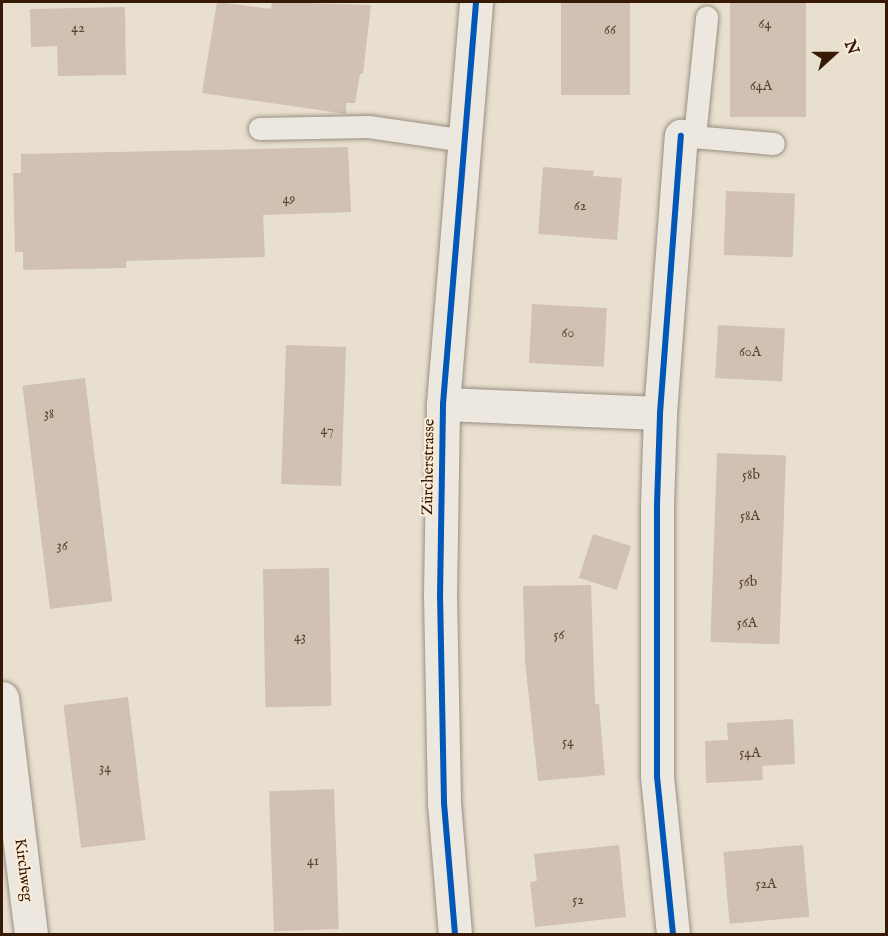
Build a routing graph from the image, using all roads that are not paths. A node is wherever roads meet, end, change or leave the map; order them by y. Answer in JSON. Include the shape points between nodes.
{"nodes":[{"id":1,"x":476,"y":2,"type":"edge"},
{"id":2,"x":707,"y":18,"type":"dead end"},
{"id":3,"x":260,"y":129,"type":"dead end"},
{"id":4,"x":688,"y":137,"type":"junction"},
{"id":5,"x":465,"y":141,"type":"junction"},
{"id":6,"x":774,"y":144,"type":"dead end"},
{"id":7,"x":443,"y":404,"type":"junction"},
{"id":8,"x":660,"y":413,"type":"junction"},
{"id":9,"x":2,"y":698,"type":"edge"},
{"id":10,"x":31,"y":934,"type":"edge"},
{"id":11,"x":455,"y":934,"type":"edge"},
{"id":12,"x":673,"y":934,"type":"edge"}],
"edges":[{"from":1,"to":5,"type":"street","name":"Zürcherstrasse"},
{"from":2,"to":4,"type":"lane"},
{"from":3,"to":5,"type":"lane","via":[[369,127]]},
{"from":4,"to":6,"type":"lane"},
{"from":4,"to":8,"type":"street"},
{"from":5,"to":7,"type":"street","name":"Zürcherstrasse"},
{"from":7,"to":8,"type":"street","name":"Zürcherstrasse"},
{"from":7,"to":11,"type":"street","name":"Zürcherstrasse","via":[[440,597],[444,802]]},
{"from":8,"to":12,"type":"street","via":[[657,776]]},
{"from":9,"to":10,"type":"street","name":"Kirchweg"}]}
